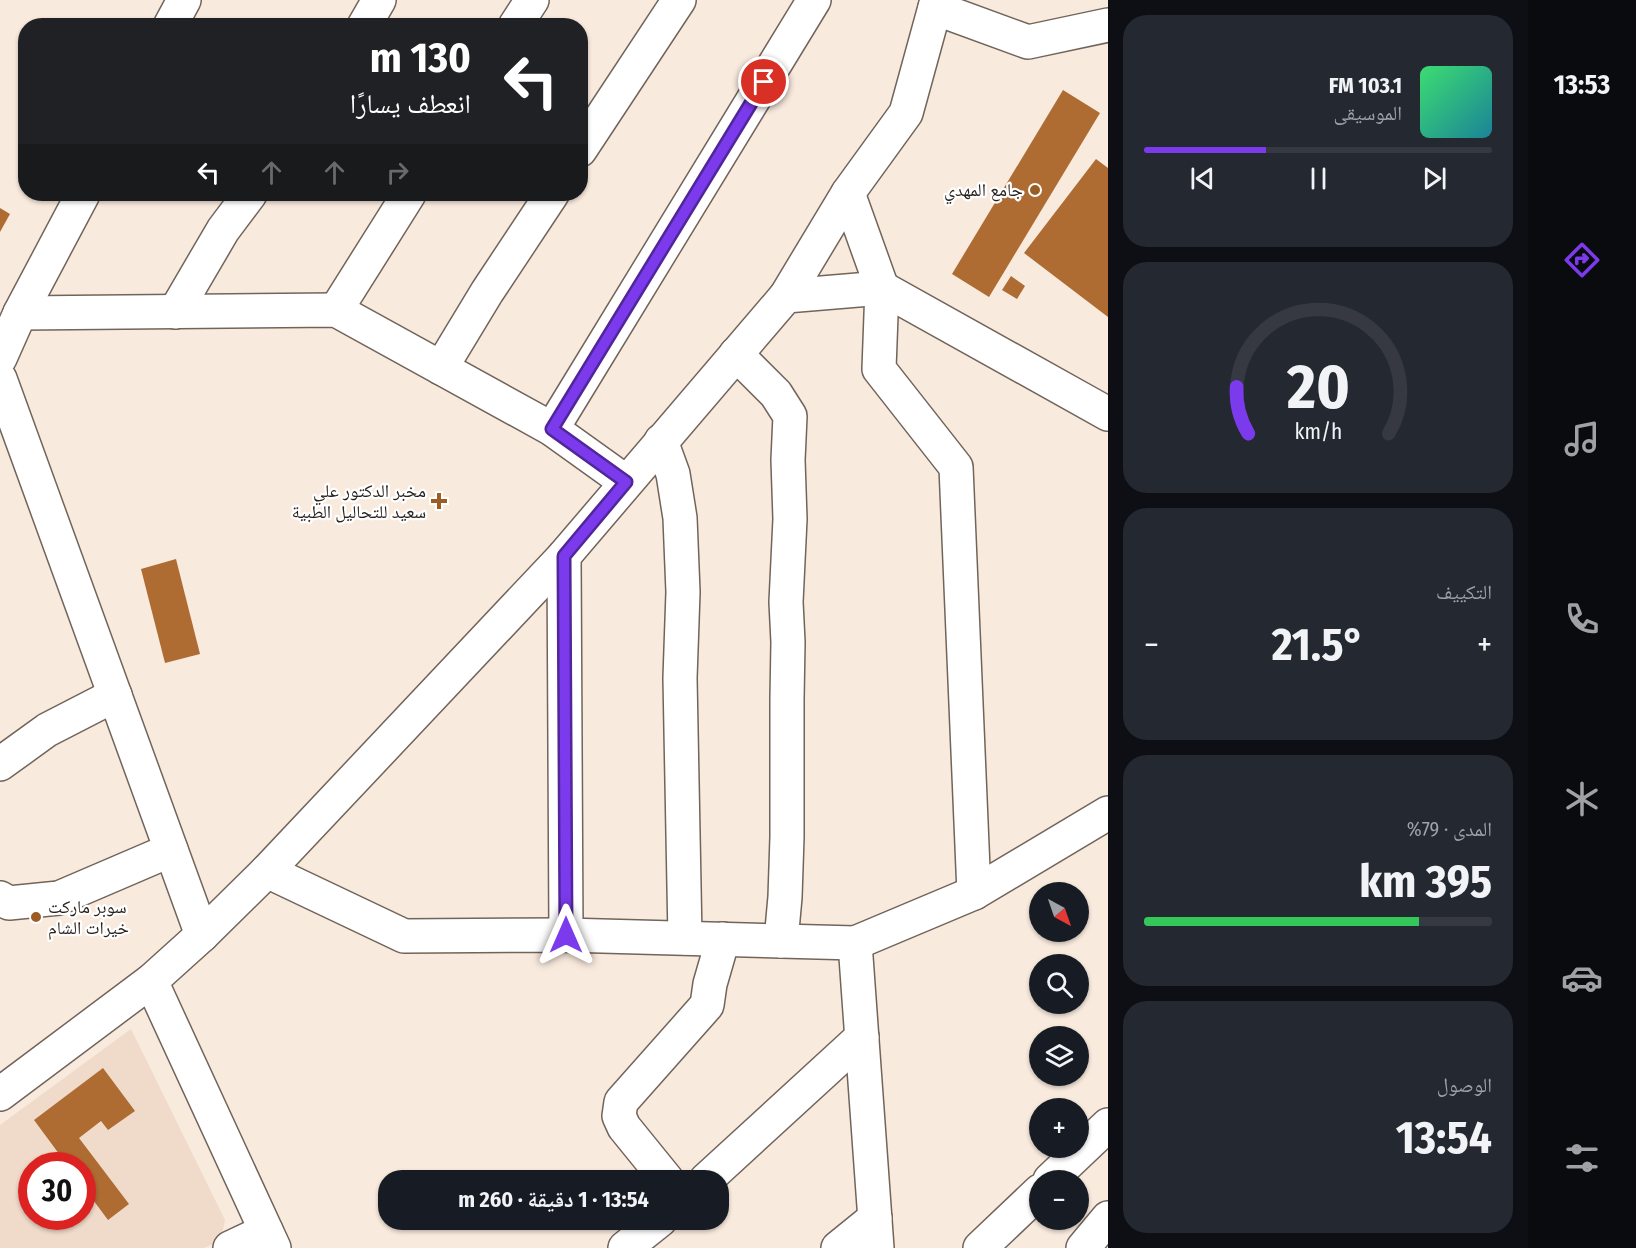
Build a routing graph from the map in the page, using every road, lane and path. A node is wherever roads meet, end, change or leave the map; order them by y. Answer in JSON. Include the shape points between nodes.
{"nodes":[{"id":1,"x":184,"y":0,"type":"edge"},
{"id":2,"x":379,"y":0,"type":"edge"},
{"id":3,"x":532,"y":0,"type":"edge"},
{"id":4,"x":679,"y":0,"type":"edge"},
{"id":5,"x":814,"y":0,"type":"edge"},
{"id":6,"x":936,"y":4,"type":"edge"},
{"id":7,"x":174,"y":18,"type":"edge"},
{"id":8,"x":369,"y":18,"type":"edge"},
{"id":9,"x":520,"y":18,"type":"edge"},
{"id":10,"x":1108,"y":25,"type":"edge"},
{"id":11,"x":588,"y":138,"type":"edge"},
{"id":12,"x":848,"y":193,"type":"junction"},
{"id":13,"x":79,"y":201,"type":"edge"},
{"id":14,"x":245,"y":201,"type":"edge"},
{"id":15,"x":405,"y":201,"type":"edge"},
{"id":16,"x":547,"y":201,"type":"edge"},
{"id":17,"x":882,"y":288,"type":"junction"},
{"id":18,"x":786,"y":296,"type":"junction"},
{"id":19,"x":336,"y":310,"type":"junction"},
{"id":20,"x":175,"y":312,"type":"junction"},
{"id":21,"x":20,"y":313,"type":"junction"},
{"id":22,"x":736,"y":354,"type":"junction"},
{"id":23,"x":0,"y":358,"type":"edge"},
{"id":24,"x":441,"y":368,"type":"junction"},
{"id":25,"x":0,"y":378,"type":"edge"},
{"id":26,"x":1108,"y":414,"type":"edge"},
{"id":27,"x":552,"y":429,"type":"junction"},
{"id":28,"x":661,"y":441,"type":"junction"},
{"id":29,"x":626,"y":482,"type":"junction"},
{"id":30,"x":564,"y":556,"type":"junction"},
{"id":31,"x":115,"y":695,"type":"junction"},
{"id":32,"x":0,"y":764,"type":"edge"},
{"id":33,"x":1108,"y":813,"type":"edge"},
{"id":34,"x":171,"y":850,"type":"junction"},
{"id":35,"x":267,"y":871,"type":"junction"},
{"id":36,"x":974,"y":893,"type":"junction"},
{"id":37,"x":0,"y":898,"type":"edge"},
{"id":38,"x":202,"y":935,"type":"junction"},
{"id":39,"x":566,"y":935,"type":"junction"},
{"id":40,"x":685,"y":938,"type":"junction"},
{"id":41,"x":723,"y":939,"type":"junction"},
{"id":42,"x":781,"y":941,"type":"junction"},
{"id":43,"x":855,"y":943,"type":"junction"},
{"id":44,"x":151,"y":981,"type":"junction"},
{"id":45,"x":862,"y":1037,"type":"junction"},
{"id":46,"x":0,"y":1094,"type":"edge"},
{"id":47,"x":1108,"y":1125,"type":"edge"},
{"id":48,"x":659,"y":1170,"type":"edge"},
{"id":49,"x":717,"y":1170,"type":"edge"},
{"id":50,"x":1061,"y":1170,"type":"edge"},
{"id":51,"x":1029,"y":1201,"type":"edge"},
{"id":52,"x":1108,"y":1218,"type":"edge"},
{"id":53,"x":648,"y":1230,"type":"edge"},
{"id":54,"x":876,"y":1233,"type":"edge"},
{"id":55,"x":270,"y":1239,"type":"edge"},
{"id":56,"x":230,"y":1248,"type":"edge"},
{"id":57,"x":625,"y":1248,"type":"edge"},
{"id":58,"x":838,"y":1248,"type":"edge"},
{"id":59,"x":980,"y":1248,"type":"edge"},
{"id":60,"x":1083,"y":1248,"type":"edge"}],
"edges":[{"from":1,"to":7,"type":"street"},
{"from":2,"to":8,"type":"street"},
{"from":3,"to":9,"type":"street"},
{"from":4,"to":11,"type":"street"},
{"from":5,"to":27,"type":"street"},
{"from":6,"to":10,"type":"street","via":[[1028,42]]},
{"from":6,"to":12,"type":"street","via":[[906,113]]},
{"from":12,"to":17,"type":"street"},
{"from":12,"to":18,"type":"street"},
{"from":13,"to":21,"type":"street"},
{"from":14,"to":20,"type":"street"},
{"from":15,"to":19,"type":"street"},
{"from":16,"to":24,"type":"street"},
{"from":17,"to":18,"type":"street"},
{"from":17,"to":26,"type":"street"},
{"from":17,"to":36,"type":"street","via":[[879,369],[956,467]]},
{"from":18,"to":22,"type":"street"},
{"from":19,"to":20,"type":"street"},
{"from":19,"to":24,"type":"street"},
{"from":20,"to":21,"type":"street"},
{"from":21,"to":23,"type":"street"},
{"from":22,"to":28,"type":"street"},
{"from":22,"to":42,"type":"street","via":[[776,394],[790,416],[787,837]]},
{"from":24,"to":27,"type":"street"},
{"from":25,"to":31,"type":"street"},
{"from":27,"to":29,"type":"street"},
{"from":28,"to":29,"type":"street"},
{"from":28,"to":40,"type":"street","via":[[673,474],[680,518]]},
{"from":29,"to":30,"type":"street"},
{"from":30,"to":35,"type":"street"},
{"from":30,"to":39,"type":"street"},
{"from":31,"to":32,"type":"street","via":[[47,730]]},
{"from":31,"to":34,"type":"street"},
{"from":33,"to":36,"type":"street"},
{"from":34,"to":37,"type":"street","via":[[59,898],[9,903]]},
{"from":34,"to":38,"type":"street"},
{"from":35,"to":38,"type":"street"},
{"from":35,"to":39,"type":"street","via":[[404,936]]},
{"from":36,"to":43,"type":"street"},
{"from":38,"to":44,"type":"street"},
{"from":39,"to":40,"type":"street"},
{"from":40,"to":41,"type":"street"},
{"from":41,"to":42,"type":"street"},
{"from":41,"to":48,"type":"street","via":[[707,1005],[621,1102],[624,1127]]},
{"from":42,"to":43,"type":"street"},
{"from":43,"to":45,"type":"street"},
{"from":44,"to":46,"type":"street"},
{"from":44,"to":55,"type":"street"},
{"from":45,"to":49,"type":"street"},
{"from":45,"to":54,"type":"street"},
{"from":47,"to":50,"type":"street"},
{"from":51,"to":59,"type":"street"},
{"from":52,"to":60,"type":"street"},
{"from":53,"to":57,"type":"street"},
{"from":54,"to":58,"type":"street"},
{"from":55,"to":56,"type":"street"}]}
